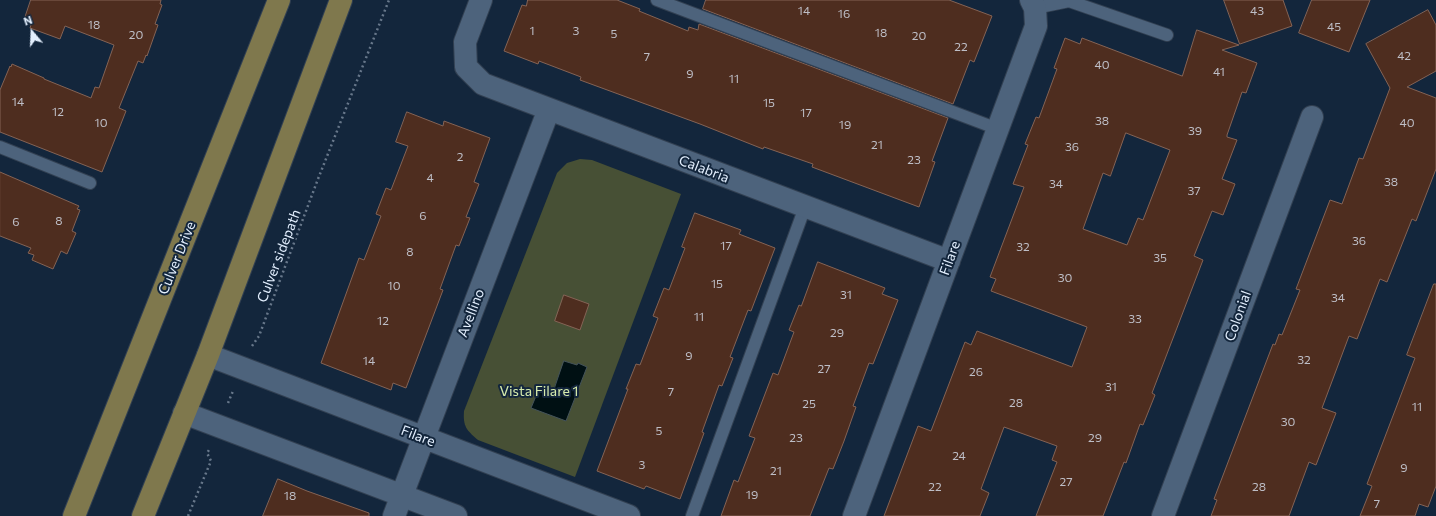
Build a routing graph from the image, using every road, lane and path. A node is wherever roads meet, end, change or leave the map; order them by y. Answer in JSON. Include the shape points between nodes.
{"nodes":[{"id":1,"x":279,"y":0,"type":"edge"},
{"id":2,"x":341,"y":0,"type":"edge"},
{"id":3,"x":389,"y":0,"type":"edge"},
{"id":4,"x":480,"y":0,"type":"edge"},
{"id":5,"x":658,"y":0,"type":"edge"},
{"id":6,"x":1033,"y":4,"type":"edge"},
{"id":7,"x":1167,"y":35,"type":"dead end"},
{"id":8,"x":549,"y":109,"type":"junction"},
{"id":9,"x":1312,"y":117,"type":"dead end"},
{"id":10,"x":998,"y":128,"type":"junction"},
{"id":11,"x":0,"y":148,"type":"edge"},
{"id":12,"x":90,"y":183,"type":"dead end"},
{"id":13,"x":805,"y":207,"type":"junction"},
{"id":14,"x":949,"y":261,"type":"junction"},
{"id":15,"x":208,"y":355,"type":"junction"},
{"id":16,"x":243,"y":368,"type":"junction"},
{"id":17,"x":184,"y":413,"type":"junction"},
{"id":18,"x":219,"y":426,"type":"junction"},
{"id":19,"x":423,"y":438,"type":"junction"},
{"id":20,"x":401,"y":495,"type":"junction"},
{"id":21,"x":74,"y":516,"type":"edge"},
{"id":22,"x":143,"y":516,"type":"edge"},
{"id":23,"x":188,"y":516,"type":"edge"},
{"id":24,"x":394,"y":516,"type":"edge"},
{"id":25,"x":456,"y":516,"type":"edge"},
{"id":26,"x":629,"y":516,"type":"edge"},
{"id":27,"x":692,"y":516,"type":"edge"},
{"id":28,"x":854,"y":516,"type":"edge"},
{"id":29,"x":1163,"y":516,"type":"edge"}],
"edges":[{"from":1,"to":21,"type":"main road","name":"Culver Drive"},
{"from":2,"to":15,"type":"main road"},
{"from":3,"to":16,"type":"path","name":"Culver sidepath","via":[[259,336]]},
{"from":4,"to":8,"type":"street","name":"Calabria","via":[[465,42],[466,67],[483,84]]},
{"from":5,"to":10,"type":"lane"},
{"from":6,"to":7,"type":"lane","via":[[1069,1]]},
{"from":6,"to":10,"type":"street","name":"Filare","via":[[1036,26]]},
{"from":8,"to":13,"type":"street","name":"Calabria"},
{"from":8,"to":19,"type":"street","name":"Avellino"},
{"from":9,"to":29,"type":"street","name":"Colonial"},
{"from":10,"to":14,"type":"street","name":"Filare"},
{"from":11,"to":12,"type":"lane"},
{"from":13,"to":14,"type":"street","name":"Calabria"},
{"from":13,"to":27,"type":"lane"},
{"from":14,"to":28,"type":"street","name":"Filare"},
{"from":15,"to":16,"type":"street","name":"Filare"},
{"from":15,"to":17,"type":"main road"},
{"from":16,"to":18,"type":"path","name":"Culver sidepath"},
{"from":16,"to":19,"type":"street","name":"Filare"},
{"from":17,"to":18,"type":"street"},
{"from":17,"to":22,"type":"main road"},
{"from":18,"to":20,"type":"street"},
{"from":18,"to":23,"type":"path","name":"Culver sidepath","via":[[207,453],[211,461]]},
{"from":19,"to":20,"type":"street","name":"Avellino"},
{"from":19,"to":26,"type":"street","name":"Filare"},
{"from":20,"to":24,"type":"street","name":"Avellino"},
{"from":20,"to":25,"type":"street"}]}
